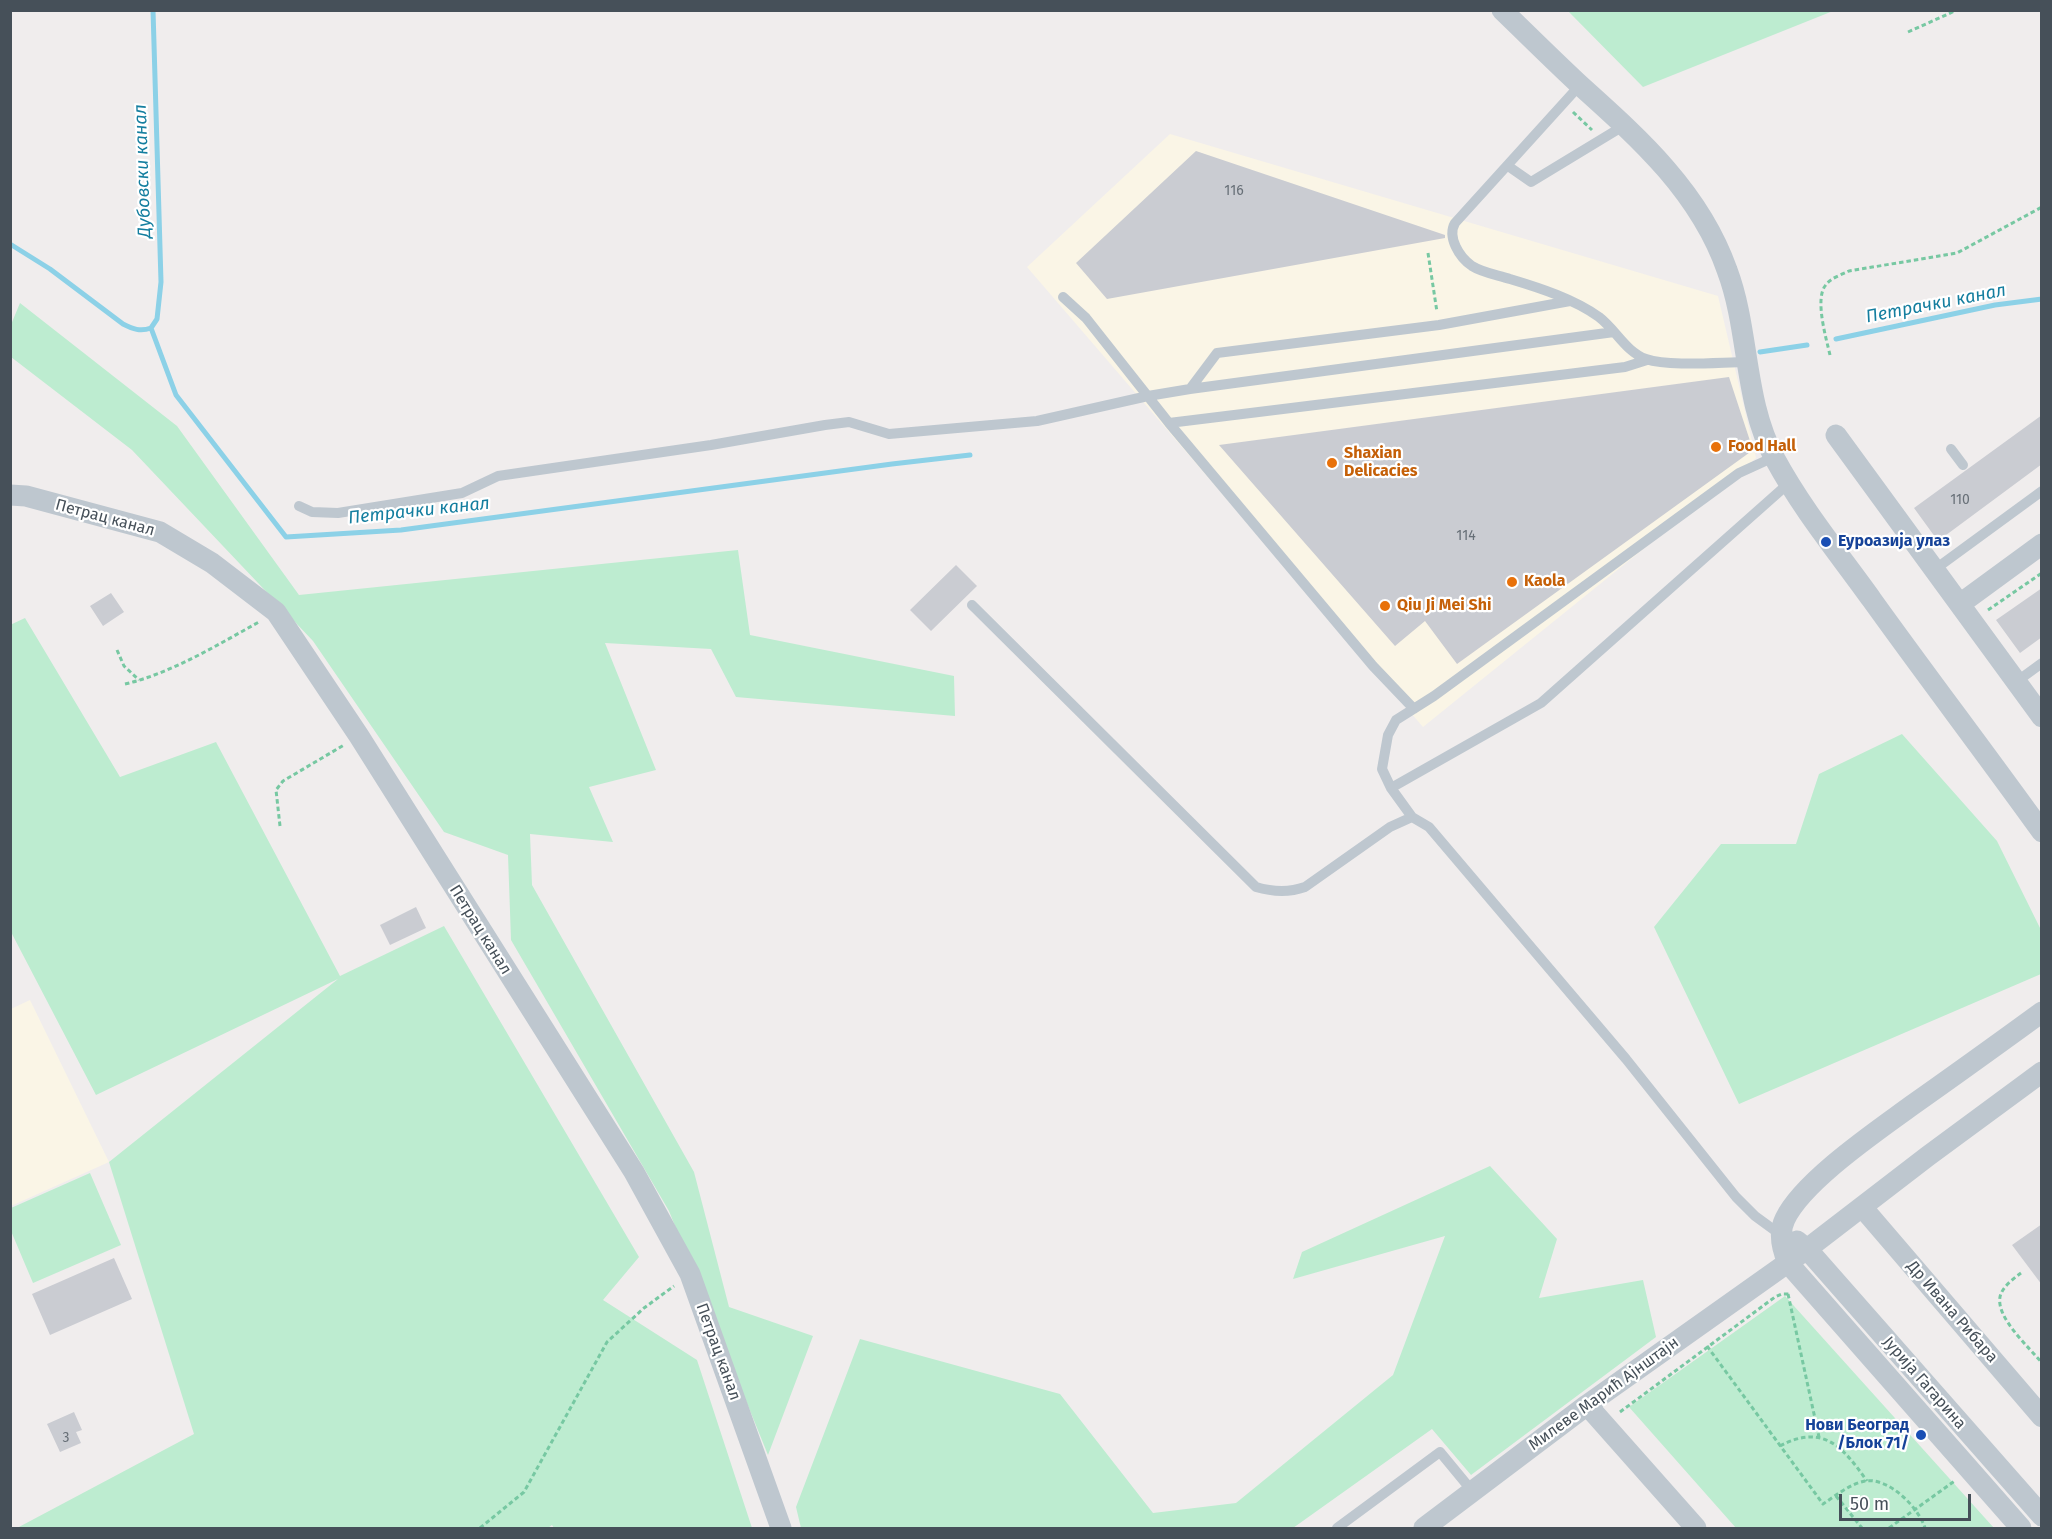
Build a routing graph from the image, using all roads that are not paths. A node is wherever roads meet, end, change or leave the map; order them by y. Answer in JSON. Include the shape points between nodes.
{"nodes":[{"id":1,"x":1502,"y":10,"type":"edge"},
{"id":2,"x":1580,"y":85,"type":"junction"},
{"id":3,"x":1625,"y":125,"type":"junction"},
{"id":4,"x":1508,"y":166,"type":"junction"},
{"id":5,"x":1064,"y":297,"type":"dead end"},
{"id":6,"x":1570,"y":301,"type":"junction"},
{"id":7,"x":1614,"y":332,"type":"junction"},
{"id":8,"x":1647,"y":360,"type":"junction"},
{"id":9,"x":1747,"y":362,"type":"junction"},
{"id":10,"x":1190,"y":389,"type":"junction"},
{"id":11,"x":1148,"y":396,"type":"junction"},
{"id":12,"x":1169,"y":423,"type":"junction"},
{"id":13,"x":1836,"y":435,"type":"dead end"},
{"id":14,"x":1952,"y":449,"type":"dead end"},
{"id":15,"x":1774,"y":457,"type":"junction"},
{"id":16,"x":1963,"y":465,"type":"dead end"},
{"id":17,"x":1789,"y":483,"type":"junction"},
{"id":18,"x":2042,"y":491,"type":"edge"},
{"id":19,"x":10,"y":495,"type":"edge"},
{"id":20,"x":299,"y":506,"type":"dead end"},
{"id":21,"x":2042,"y":544,"type":"edge"},
{"id":22,"x":1934,"y":570,"type":"junction"},
{"id":23,"x":1960,"y":604,"type":"junction"},
{"id":24,"x":972,"y":605,"type":"dead end"},
{"id":25,"x":2042,"y":663,"type":"edge"},
{"id":26,"x":2016,"y":682,"type":"junction"},
{"id":27,"x":1414,"y":709,"type":"junction"},
{"id":28,"x":2042,"y":717,"type":"edge"},
{"id":29,"x":1391,"y":788,"type":"junction"},
{"id":30,"x":1412,"y":817,"type":"junction"},
{"id":31,"x":2042,"y":832,"type":"edge"},
{"id":32,"x":2042,"y":1012,"type":"edge"},
{"id":33,"x":2042,"y":1072,"type":"edge"},
{"id":34,"x":1862,"y":1207,"type":"junction"},
{"id":35,"x":1781,"y":1236,"type":"junction"},
{"id":36,"x":1807,"y":1249,"type":"junction"},
{"id":37,"x":1788,"y":1263,"type":"junction"},
{"id":38,"x":1587,"y":1405,"type":"junction"},
{"id":39,"x":2042,"y":1416,"type":"edge"},
{"id":40,"x":1473,"y":1492,"type":"junction"},
{"id":41,"x":2042,"y":1516,"type":"edge"},
{"id":42,"x":781,"y":1528,"type":"edge"},
{"id":43,"x":1337,"y":1528,"type":"edge"},
{"id":44,"x":1424,"y":1528,"type":"edge"},
{"id":45,"x":1696,"y":1528,"type":"edge"},
{"id":46,"x":2020,"y":1528,"type":"edge"}],
"edges":[{"from":1,"to":2,"type":"street"},
{"from":2,"to":3,"type":"street"},
{"from":2,"to":4,"type":"lane"},
{"from":3,"to":4,"type":"lane","via":[[1531,182]]},
{"from":3,"to":9,"type":"street","via":[[1676,180],[1718,244],[1737,297]]},
{"from":4,"to":6,"type":"lane","via":[[1455,223],[1455,245],[1462,257],[1481,271]]},
{"from":5,"to":11,"type":"lane","via":[[1086,318]]},
{"from":6,"to":7,"type":"lane"},
{"from":6,"to":10,"type":"lane","via":[[1439,325],[1217,353]]},
{"from":7,"to":8,"type":"lane","via":[[1635,355]]},
{"from":7,"to":10,"type":"lane"},
{"from":8,"to":9,"type":"lane"},
{"from":8,"to":12,"type":"lane","via":[[1625,367]]},
{"from":9,"to":15,"type":"street","via":[[1750,388]]},
{"from":10,"to":11,"type":"lane"},
{"from":11,"to":12,"type":"lane"},
{"from":11,"to":20,"type":"lane","via":[[1037,421],[889,434],[849,422],[825,425],[711,446],[498,476],[462,493],[338,513],[312,512]]},
{"from":12,"to":27,"type":"lane","via":[[1373,666]]},
{"from":13,"to":22,"type":"street"},
{"from":14,"to":16,"type":"lane"},
{"from":15,"to":17,"type":"street"},
{"from":15,"to":27,"type":"lane","via":[[1738,474]]},
{"from":17,"to":29,"type":"lane","via":[[1541,703]]},
{"from":17,"to":31,"type":"street"},
{"from":18,"to":22,"type":"lane"},
{"from":19,"to":42,"type":"street","name":"Петрац канал","via":[[160,532],[212,563],[276,612],[359,736],[634,1172],[690,1274]]},
{"from":21,"to":23,"type":"street"},
{"from":22,"to":23,"type":"street"},
{"from":23,"to":26,"type":"street"},
{"from":24,"to":30,"type":"lane","via":[[1256,887],[1292,891],[1305,887],[1390,827]]},
{"from":25,"to":26,"type":"lane"},
{"from":26,"to":28,"type":"street"},
{"from":27,"to":29,"type":"lane","via":[[1396,720],[1388,735],[1382,769]]},
{"from":29,"to":30,"type":"lane"},
{"from":30,"to":35,"type":"lane","via":[[1429,827],[1626,1059],[1736,1197]]},
{"from":32,"to":35,"type":"street","via":[[1842,1158],[1792,1207]]},
{"from":33,"to":34,"type":"street","name":"Милеве Марић Ајнштајн"},
{"from":34,"to":36,"type":"street","name":"Милеве Марић Ајнштајн"},
{"from":34,"to":39,"type":"street","name":"Др Ивана Рибара"},
{"from":35,"to":36,"type":"street"},
{"from":35,"to":37,"type":"street"},
{"from":36,"to":37,"type":"street","name":"Милеве Марић Ајнштајн"},
{"from":36,"to":41,"type":"street","name":"Јурија Гагарина"},
{"from":37,"to":38,"type":"street","name":"Милеве Марић Ајнштајн"},
{"from":37,"to":46,"type":"street","name":"Јурија Гагарина"},
{"from":38,"to":40,"type":"street","name":"Милеве Марић Ајнштајн"},
{"from":38,"to":45,"type":"street"},
{"from":40,"to":43,"type":"lane","via":[[1440,1452]]},
{"from":40,"to":44,"type":"street","name":"Милеве Марић Ајнштајн"}]}
